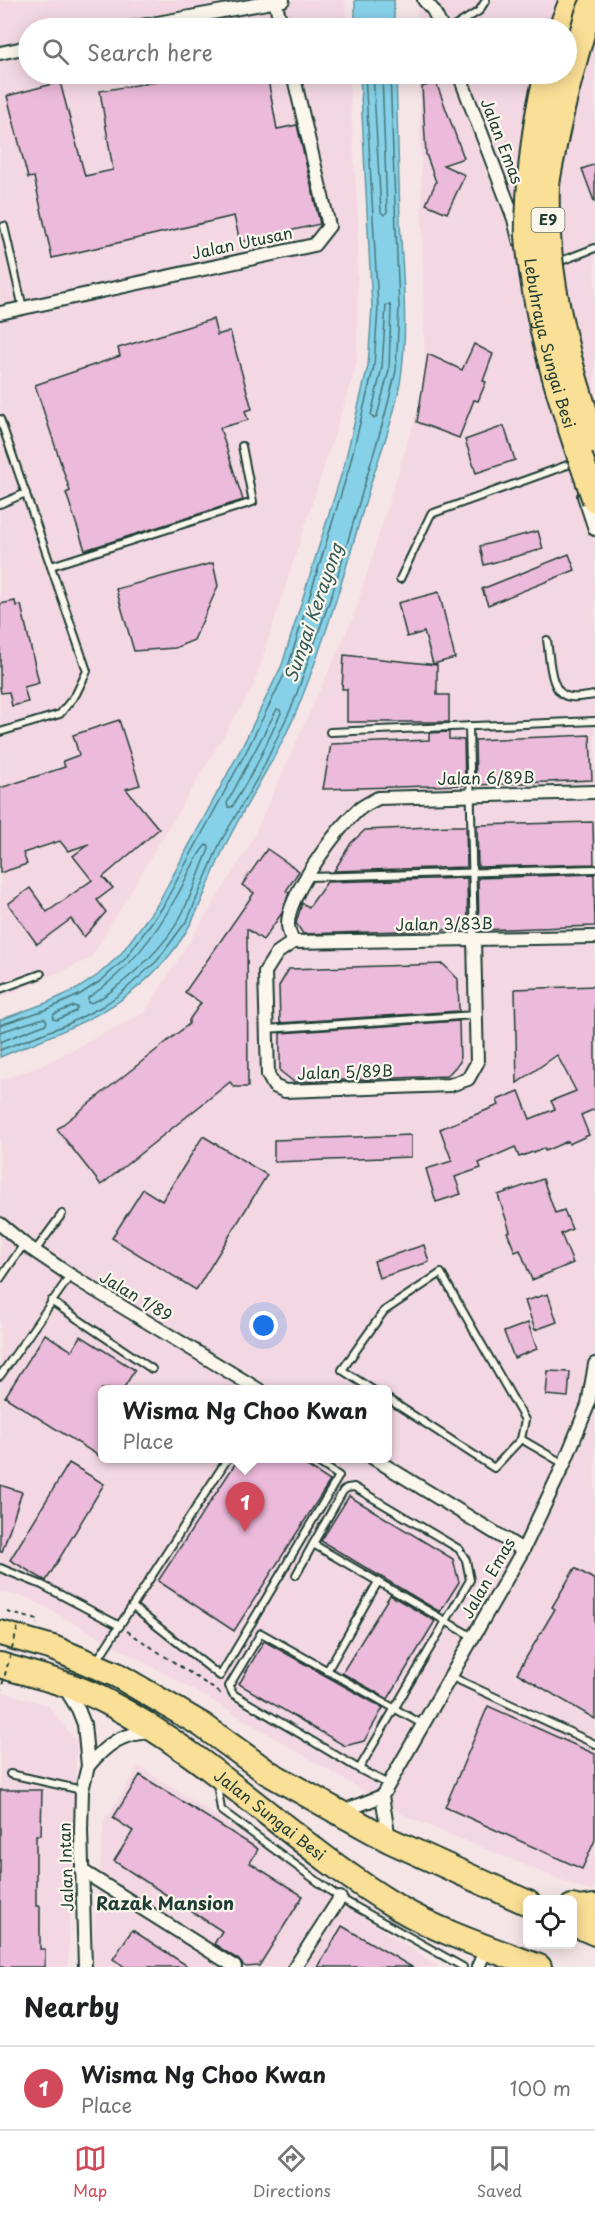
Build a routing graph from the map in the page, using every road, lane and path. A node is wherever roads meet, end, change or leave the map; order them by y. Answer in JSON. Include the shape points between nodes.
{"nodes":[{"id":1,"x":424,"y":0,"type":"edge"},
{"id":2,"x":486,"y":0,"type":"edge"},
{"id":3,"x":572,"y":0,"type":"edge"},
{"id":4,"x":594,"y":0,"type":"edge"},
{"id":5,"x":279,"y":1,"type":"edge"},
{"id":6,"x":185,"y":18,"type":"edge"},
{"id":7,"x":281,"y":18,"type":"edge"},
{"id":8,"x":437,"y":18,"type":"edge"},
{"id":9,"x":468,"y":18,"type":"edge"},
{"id":10,"x":565,"y":18,"type":"edge"},
{"id":11,"x":18,"y":49,"type":"edge"},
{"id":12,"x":577,"y":50,"type":"edge"},
{"id":13,"x":0,"y":53,"type":"edge"},
{"id":14,"x":295,"y":84,"type":"edge"},
{"id":15,"x":463,"y":84,"type":"edge"},
{"id":16,"x":544,"y":84,"type":"edge"},
{"id":17,"x":567,"y":84,"type":"edge"},
{"id":18,"x":514,"y":219,"type":"junction"},
{"id":19,"x":4,"y":226,"type":"dead end"},
{"id":20,"x":595,"y":248,"type":"edge"},
{"id":21,"x":545,"y":267,"type":"junction"},
{"id":22,"x":23,"y":308,"type":"junction"},
{"id":23,"x":0,"y":313,"type":"edge"},
{"id":24,"x":0,"y":419,"type":"edge"},
{"id":25,"x":595,"y":420,"type":"edge"},
{"id":26,"x":595,"y":441,"type":"edge"},
{"id":27,"x":242,"y":446,"type":"dead end"},
{"id":28,"x":573,"y":463,"type":"junction"},
{"id":29,"x":26,"y":493,"type":"junction"},
{"id":30,"x":595,"y":500,"type":"edge"},
{"id":31,"x":0,"y":504,"type":"edge"},
{"id":32,"x":595,"y":529,"type":"edge"},
{"id":33,"x":51,"y":566,"type":"junction"},
{"id":34,"x":400,"y":579,"type":"dead end"},
{"id":35,"x":547,"y":640,"type":"dead end"},
{"id":36,"x":595,"y":695,"type":"edge"},
{"id":37,"x":595,"y":721,"type":"edge"},
{"id":38,"x":469,"y":726,"type":"junction"},
{"id":39,"x":0,"y":732,"type":"edge"},
{"id":40,"x":330,"y":732,"type":"dead end"},
{"id":41,"x":595,"y":792,"type":"edge"},
{"id":42,"x":470,"y":795,"type":"junction"},
{"id":43,"x":595,"y":869,"type":"edge"},
{"id":44,"x":472,"y":873,"type":"junction"},
{"id":45,"x":307,"y":877,"type":"junction"},
{"id":46,"x":595,"y":937,"type":"edge"},
{"id":47,"x":474,"y":940,"type":"junction"},
{"id":48,"x":293,"y":942,"type":"junction"},
{"id":49,"x":41,"y":974,"type":"dead end"},
{"id":50,"x":0,"y":989,"type":"edge"},
{"id":51,"x":476,"y":1015,"type":"junction"},
{"id":52,"x":266,"y":1029,"type":"junction"},
{"id":53,"x":62,"y":1214,"type":"dead end"},
{"id":54,"x":0,"y":1224,"type":"edge"},
{"id":55,"x":29,"y":1247,"type":"junction"},
{"id":56,"x":70,"y":1275,"type":"junction"},
{"id":57,"x":0,"y":1279,"type":"edge"},
{"id":58,"x":51,"y":1301,"type":"junction"},
{"id":59,"x":595,"y":1364,"type":"edge"},
{"id":60,"x":152,"y":1369,"type":"dead end"},
{"id":61,"x":0,"y":1376,"type":"edge"},
{"id":62,"x":252,"y":1385,"type":"edge"},
{"id":63,"x":366,"y":1385,"type":"edge"},
{"id":64,"x":392,"y":1402,"type":"edge"},
{"id":65,"x":522,"y":1440,"type":"junction"},
{"id":66,"x":225,"y":1463,"type":"edge"},
{"id":67,"x":320,"y":1463,"type":"edge"},
{"id":68,"x":381,"y":1463,"type":"edge"},
{"id":69,"x":564,"y":1464,"type":"junction"},
{"id":70,"x":313,"y":1544,"type":"junction"},
{"id":71,"x":523,"y":1550,"type":"junction"},
{"id":72,"x":0,"y":1568,"type":"edge"},
{"id":73,"x":296,"y":1575,"type":"dead end"},
{"id":74,"x":378,"y":1582,"type":"junction"},
{"id":75,"x":133,"y":1607,"type":"junction"},
{"id":76,"x":447,"y":1622,"type":"junction"},
{"id":77,"x":120,"y":1626,"type":"junction"},
{"id":78,"x":9,"y":1628,"type":"edge"},
{"id":79,"x":473,"y":1637,"type":"junction"},
{"id":80,"x":95,"y":1664,"type":"junction"},
{"id":81,"x":0,"y":1665,"type":"edge"},
{"id":82,"x":327,"y":1671,"type":"junction"},
{"id":83,"x":450,"y":1676,"type":"junction"},
{"id":84,"x":61,"y":1683,"type":"junction"},
{"id":85,"x":230,"y":1691,"type":"junction"},
{"id":86,"x":0,"y":1693,"type":"edge"},
{"id":87,"x":394,"y":1709,"type":"junction"},
{"id":88,"x":422,"y":1724,"type":"junction"},
{"id":89,"x":156,"y":1731,"type":"junction"},
{"id":90,"x":595,"y":1744,"type":"edge"},
{"id":91,"x":88,"y":1766,"type":"junction"},
{"id":92,"x":359,"y":1769,"type":"junction"},
{"id":93,"x":215,"y":1771,"type":"junction"},
{"id":94,"x":10,"y":1774,"type":"dead end"},
{"id":95,"x":388,"y":1784,"type":"junction"},
{"id":96,"x":82,"y":1790,"type":"junction"},
{"id":97,"x":382,"y":1796,"type":"junction"},
{"id":98,"x":340,"y":1813,"type":"junction"},
{"id":99,"x":389,"y":1840,"type":"junction"},
{"id":100,"x":81,"y":1870,"type":"junction"},
{"id":101,"x":492,"y":1887,"type":"junction"},
{"id":102,"x":526,"y":1895,"type":"edge"},
{"id":103,"x":340,"y":1898,"type":"junction"},
{"id":104,"x":523,"y":1901,"type":"edge"},
{"id":105,"x":595,"y":1907,"type":"edge"},
{"id":106,"x":577,"y":1908,"type":"edge"},
{"id":107,"x":577,"y":1925,"type":"edge"},
{"id":108,"x":595,"y":1933,"type":"edge"},
{"id":109,"x":483,"y":1957,"type":"edge"},
{"id":110,"x":85,"y":1967,"type":"edge"},
{"id":111,"x":236,"y":1967,"type":"edge"},
{"id":112,"x":295,"y":1967,"type":"edge"},
{"id":113,"x":463,"y":1967,"type":"edge"},
{"id":114,"x":539,"y":1967,"type":"edge"}],
"edges":[{"from":1,"to":8,"type":"street"},
{"from":2,"to":9,"type":"lane"},
{"from":3,"to":10,"type":"highway"},
{"from":4,"to":12,"type":"highway","name":"Lebuhraya Sungai Besi","number":"E9","bridge":true},
{"from":5,"to":6,"type":"street"},
{"from":5,"to":7,"type":"street"},
{"from":11,"to":13,"type":"street"},
{"from":14,"to":22,"type":"street","name":"Jalan Utusan","via":[[329,226],[314,245]]},
{"from":15,"to":18,"type":"street","name":"Jalan Emas"},
{"from":16,"to":30,"type":"highway","name":"Lebuhraya Sungai Besi","number":"E9","bridge":true,"via":[[532,163],[528,234],[537,303],[566,419]]},
{"from":17,"to":26,"type":"highway","name":"Lebuhraya Sungai Besi","number":"E9","bridge":true,"via":[[547,184],[548,235],[559,320]]},
{"from":18,"to":21,"type":"street","name":"Jalan Emas"},
{"from":18,"to":28,"type":"street","name":"Jalan Emas"},
{"from":19,"to":22,"type":"lane"},
{"from":20,"to":21,"type":"lane"},
{"from":21,"to":25,"type":"street","name":"Jalan Emas"},
{"from":22,"to":23,"type":"street","name":"Jalan Utusan"},
{"from":24,"to":29,"type":"lane"},
{"from":27,"to":33,"type":"lane","via":[[253,502]]},
{"from":28,"to":32,"type":"street","name":"Jalan Emas"},
{"from":28,"to":34,"type":"lane","via":[[431,514]]},
{"from":29,"to":31,"type":"lane"},
{"from":29,"to":33,"type":"lane"},
{"from":33,"to":39,"type":"lane","via":[[87,671],[60,714]]},
{"from":35,"to":36,"type":"lane","via":[[555,687],[560,694],[569,698]]},
{"from":37,"to":38,"type":"lane"},
{"from":38,"to":40,"type":"lane"},
{"from":38,"to":42,"type":"lane"},
{"from":41,"to":42,"type":"street","name":"Jalan 6/89B"},
{"from":42,"to":44,"type":"lane"},
{"from":42,"to":45,"type":"street","name":"Jalan 6/89B","via":[[378,798],[360,808],[342,827]]},
{"from":43,"to":44,"type":"lane"},
{"from":44,"to":45,"type":"lane"},
{"from":44,"to":47,"type":"lane"},
{"from":45,"to":48,"type":"street","via":[[291,908],[288,926]]},
{"from":46,"to":47,"type":"street","name":"Jalan 3/83B"},
{"from":47,"to":48,"type":"street","name":"Jalan 3/83B"},
{"from":47,"to":51,"type":"street","name":"Jalan 5/89B"},
{"from":48,"to":52,"type":"street","name":"Jalan 5/89B","via":[[277,953],[265,972]]},
{"from":49,"to":50,"type":"lane"},
{"from":51,"to":52,"type":"lane"},
{"from":51,"to":52,"type":"street","name":"Jalan 5/89B","via":[[477,1063],[468,1079],[450,1085],[285,1091],[274,1086],[268,1075]]},
{"from":53,"to":55,"type":"lane"},
{"from":54,"to":55,"type":"street","name":"Jalan 1/89"},
{"from":55,"to":56,"type":"street","name":"Jalan 1/89"},
{"from":55,"to":57,"type":"lane"},
{"from":56,"to":58,"type":"lane"},
{"from":56,"to":62,"type":"street","name":"Jalan 1/89"},
{"from":58,"to":60,"type":"lane"},
{"from":58,"to":61,"type":"lane"},
{"from":59,"to":69,"type":"street","name":"Jalan Emas","via":[[588,1405]]},
{"from":63,"to":65,"type":"lane","via":[[342,1370],[384,1311],[441,1273],[525,1420]]},
{"from":64,"to":65,"type":"lane","via":[[494,1468]]},
{"from":65,"to":69,"type":"lane"},
{"from":66,"to":75,"type":"lane"},
{"from":67,"to":75,"type":"lane","via":[[339,1476],[220,1676]]},
{"from":68,"to":71,"type":"street"},
{"from":69,"to":71,"type":"street","name":"Jalan Emas"},
{"from":70,"to":73,"type":"lane"},
{"from":70,"to":74,"type":"lane"},
{"from":70,"to":76,"type":"lane","via":[[343,1491],[357,1488],[464,1554],[470,1580]]},
{"from":71,"to":79,"type":"street","name":"Jalan Emas"},
{"from":72,"to":77,"type":"lane"},
{"from":74,"to":76,"type":"lane"},
{"from":74,"to":82,"type":"lane"},
{"from":75,"to":77,"type":"lane"},
{"from":76,"to":79,"type":"lane"},
{"from":76,"to":87,"type":"lane"},
{"from":77,"to":80,"type":"lane"},
{"from":77,"to":85,"type":"path","via":[[220,1693]]},
{"from":78,"to":80,"type":"highway","name":"Jalan Sungai Besi"},
{"from":78,"to":86,"type":"path","bridge":true},
{"from":79,"to":83,"type":"street","name":"Jalan Emas"},
{"from":80,"to":98,"type":"highway","name":"Jalan Sungai Besi","via":[[202,1725],[267,1772]]},
{"from":81,"to":84,"type":"highway","name":"Jalan Sungai Besi"},
{"from":82,"to":85,"type":"lane","via":[[261,1633],[229,1686]]},
{"from":82,"to":87,"type":"lane"},
{"from":83,"to":88,"type":"street","name":"Jalan Emas"},
{"from":83,"to":90,"type":"lane"},
{"from":84,"to":89,"type":"highway","name":"Jalan Sungai Besi","via":[[109,1702]]},
{"from":84,"to":91,"type":"street","name":"Jalan Intan","via":[[84,1724]]},
{"from":85,"to":92,"type":"lane"},
{"from":87,"to":88,"type":"lane"},
{"from":87,"to":92,"type":"lane"},
{"from":88,"to":95,"type":"street","name":"Jalan Emas"},
{"from":89,"to":91,"type":"street","via":[[118,1738]]},
{"from":89,"to":93,"type":"highway","name":"Jalan Sungai Besi"},
{"from":91,"to":96,"type":"street","name":"Jalan Intan"},
{"from":92,"to":95,"type":"lane"},
{"from":93,"to":103,"type":"lane","via":[[220,1810]]},
{"from":93,"to":109,"type":"highway","name":"Jalan Sungai Besi","via":[[351,1877],[447,1931]]},
{"from":94,"to":96,"type":"lane"},
{"from":95,"to":97,"type":"street","name":"Jalan Emas"},
{"from":96,"to":100,"type":"street","name":"Jalan Intan"},
{"from":97,"to":98,"type":"street"},
{"from":97,"to":99,"type":"street"},
{"from":98,"to":99,"type":"highway","name":"Jalan Sungai Besi"},
{"from":99,"to":101,"type":"highway","name":"Jalan Sungai Besi"},
{"from":100,"to":110,"type":"street","name":"Jalan Intan"},
{"from":100,"to":111,"type":"street"},
{"from":101,"to":102,"type":"highway"},
{"from":101,"to":104,"type":"highway"},
{"from":103,"to":112,"type":"street"},
{"from":103,"to":113,"type":"lane"},
{"from":105,"to":106,"type":"highway"},
{"from":107,"to":108,"type":"highway"},
{"from":109,"to":114,"type":"highway","name":"Jalan Sungai Besi"}]}
